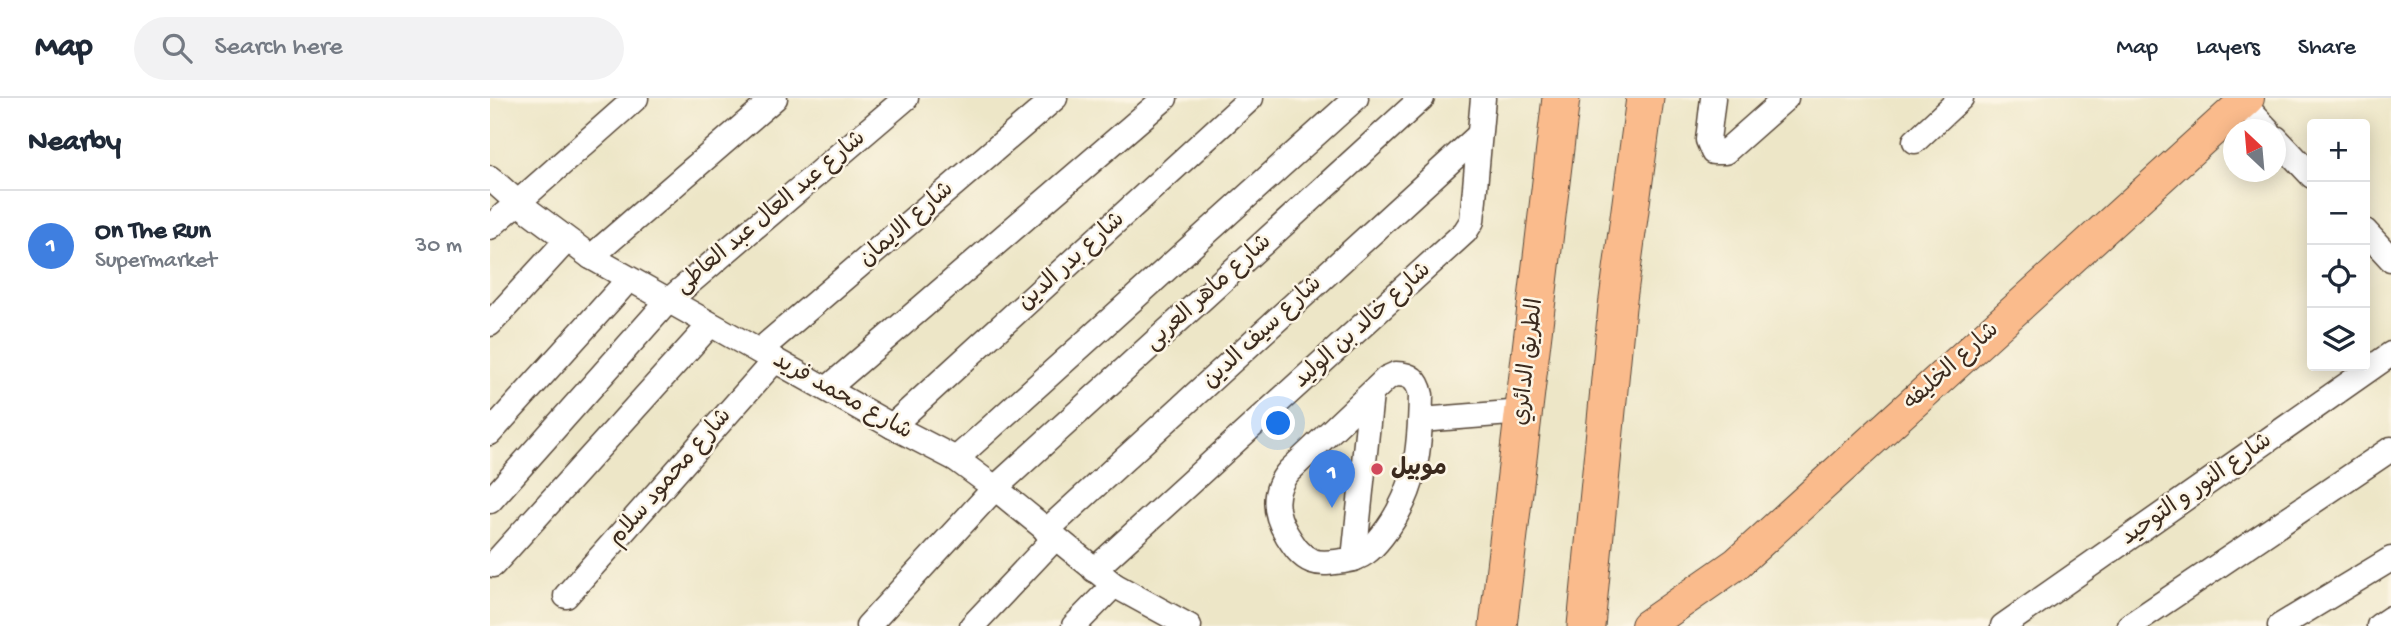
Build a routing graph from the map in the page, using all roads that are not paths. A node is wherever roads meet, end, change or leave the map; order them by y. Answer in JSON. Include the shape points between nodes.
{"nodes":[{"id":1,"x":636,"y":98,"type":"edge"},
{"id":2,"x":775,"y":98,"type":"edge"},
{"id":3,"x":906,"y":98,"type":"edge"},
{"id":4,"x":1055,"y":98,"type":"edge"},
{"id":5,"x":1165,"y":98,"type":"edge"},
{"id":6,"x":1251,"y":98,"type":"edge"},
{"id":7,"x":1356,"y":98,"type":"edge"},
{"id":8,"x":1422,"y":98,"type":"edge"},
{"id":9,"x":1482,"y":98,"type":"edge"},
{"id":10,"x":1562,"y":98,"type":"edge"},
{"id":11,"x":1645,"y":98,"type":"edge"},
{"id":12,"x":1713,"y":98,"type":"edge"},
{"id":13,"x":1786,"y":98,"type":"edge"},
{"id":14,"x":1961,"y":98,"type":"edge"},
{"id":15,"x":2243,"y":100,"type":"edge"},
{"id":16,"x":2259,"y":119,"type":"edge"},
{"id":17,"x":1479,"y":135,"type":"junction"},
{"id":18,"x":1915,"y":141,"type":"dead end"},
{"id":19,"x":2286,"y":149,"type":"edge"},
{"id":20,"x":2307,"y":171,"type":"edge"},
{"id":21,"x":490,"y":178,"type":"edge"},
{"id":22,"x":517,"y":202,"type":"junction"},
{"id":23,"x":490,"y":228,"type":"edge"},
{"id":24,"x":2370,"y":236,"type":"edge"},
{"id":25,"x":566,"y":241,"type":"junction"},
{"id":26,"x":591,"y":257,"type":"junction"},
{"id":27,"x":2391,"y":259,"type":"edge"},
{"id":28,"x":629,"y":279,"type":"junction"},
{"id":29,"x":668,"y":301,"type":"junction"},
{"id":30,"x":490,"y":324,"type":"edge"},
{"id":31,"x":710,"y":325,"type":"junction"},
{"id":32,"x":2391,"y":354,"type":"edge"},
{"id":33,"x":767,"y":356,"type":"junction"},
{"id":34,"x":827,"y":389,"type":"junction"},
{"id":35,"x":1371,"y":394,"type":"junction"},
{"id":36,"x":1523,"y":412,"type":"junction"},
{"id":37,"x":1421,"y":420,"type":"junction"},
{"id":38,"x":892,"y":426,"type":"junction"},
{"id":39,"x":490,"y":433,"type":"edge"},
{"id":40,"x":2391,"y":449,"type":"edge"},
{"id":41,"x":956,"y":459,"type":"junction"},
{"id":42,"x":995,"y":488,"type":"junction"},
{"id":43,"x":490,"y":500,"type":"edge"},
{"id":44,"x":1051,"y":535,"type":"junction"},
{"id":45,"x":1354,"y":559,"type":"junction"},
{"id":46,"x":2391,"y":559,"type":"edge"},
{"id":47,"x":493,"y":565,"type":"dead end"},
{"id":48,"x":1094,"y":570,"type":"junction"},
{"id":49,"x":1114,"y":585,"type":"junction"},
{"id":50,"x":566,"y":596,"type":"dead end"},
{"id":51,"x":2391,"y":618,"type":"edge"},
{"id":52,"x":1653,"y":625,"type":"edge"},
{"id":53,"x":868,"y":626,"type":"edge"},
{"id":54,"x":972,"y":626,"type":"edge"},
{"id":55,"x":1074,"y":626,"type":"edge"},
{"id":56,"x":1189,"y":626,"type":"edge"},
{"id":57,"x":1498,"y":626,"type":"edge"},
{"id":58,"x":1586,"y":626,"type":"edge"},
{"id":59,"x":2003,"y":626,"type":"edge"},
{"id":60,"x":2129,"y":626,"type":"edge"},
{"id":61,"x":2280,"y":626,"type":"edge"},
{"id":62,"x":2379,"y":626,"type":"edge"}],
"edges":[{"from":1,"to":22,"type":"street"},
{"from":2,"to":26,"type":"street"},
{"from":3,"to":29,"type":"street","name":"شارع عبد العال عبد العاطى"},
{"from":4,"to":33,"type":"street","name":"شارع الايمان"},
{"from":5,"to":34,"type":"street"},
{"from":6,"to":38,"type":"street","name":"شارع بدر الدين"},
{"from":7,"to":41,"type":"street"},
{"from":8,"to":42,"type":"street","name":"شارع ماهر العربى"},
{"from":9,"to":17,"type":"street"},
{"from":10,"to":36,"type":"highway","name":"الطريق الدائري"},
{"from":11,"to":58,"type":"highway","via":[[1616,307]]},
{"from":12,"to":13,"type":"street","via":[[1708,140],[1713,152],[1726,152]]},
{"from":14,"to":18,"type":"street"},
{"from":15,"to":16,"type":"street"},
{"from":15,"to":52,"type":"main road","name":"شارع الخليفه","via":[[1736,564]]},
{"from":17,"to":44,"type":"street","name":"شارع سيف الدين"},
{"from":17,"to":48,"type":"street","name":"شارع خالد بن الوليد","via":[[1472,221],[1461,237]]},
{"from":19,"to":20,"type":"street"},
{"from":21,"to":22,"type":"street","name":"شارع محمد فريد"},
{"from":22,"to":23,"type":"street"},
{"from":22,"to":25,"type":"street","name":"شارع محمد فريد"},
{"from":24,"to":27,"type":"street"},
{"from":25,"to":26,"type":"street","name":"شارع محمد فريد"},
{"from":25,"to":30,"type":"street"},
{"from":26,"to":28,"type":"street","name":"شارع محمد فريد"},
{"from":28,"to":29,"type":"street","name":"شارع محمد فريد"},
{"from":28,"to":39,"type":"street"},
{"from":29,"to":31,"type":"street","name":"شارع محمد فريد"},
{"from":29,"to":43,"type":"street","name":"شارع عبد العال عبد العاطى"},
{"from":31,"to":33,"type":"street","name":"شارع محمد فريد"},
{"from":31,"to":47,"type":"street"},
{"from":32,"to":59,"type":"street","name":"شارع النور و التوحيد"},
{"from":33,"to":34,"type":"street","name":"شارع محمد فريد"},
{"from":33,"to":50,"type":"street","name":"شارع محمود سلام"},
{"from":34,"to":38,"type":"street","name":"شارع محمد فريد"},
{"from":35,"to":37,"type":"street","via":[[1396,374],[1413,378],[1421,395]]},
{"from":35,"to":45,"type":"street"},
{"from":35,"to":45,"type":"street","via":[[1289,471],[1276,497],[1281,525],[1302,555],[1322,564]]},
{"from":36,"to":37,"type":"street"},
{"from":36,"to":57,"type":"highway","name":"الطريق الدائري"},
{"from":37,"to":45,"type":"street","via":[[1406,500],[1373,548]]},
{"from":38,"to":41,"type":"street","name":"شارع محمد فريد"},
{"from":40,"to":60,"type":"street"},
{"from":41,"to":42,"type":"street","name":"شارع محمد فريد"},
{"from":42,"to":44,"type":"street","name":"شارع محمد فريد"},
{"from":42,"to":53,"type":"street","name":"شارع ماهر العربى"},
{"from":44,"to":48,"type":"street","name":"شارع محمد فريد"},
{"from":44,"to":54,"type":"street","name":"شارع سيف الدين"},
{"from":46,"to":61,"type":"street"},
{"from":48,"to":49,"type":"street","name":"شارع محمد فريد"},
{"from":49,"to":55,"type":"street"},
{"from":49,"to":56,"type":"street","name":"شارع محمد فريد"},
{"from":51,"to":62,"type":"street"}]}
